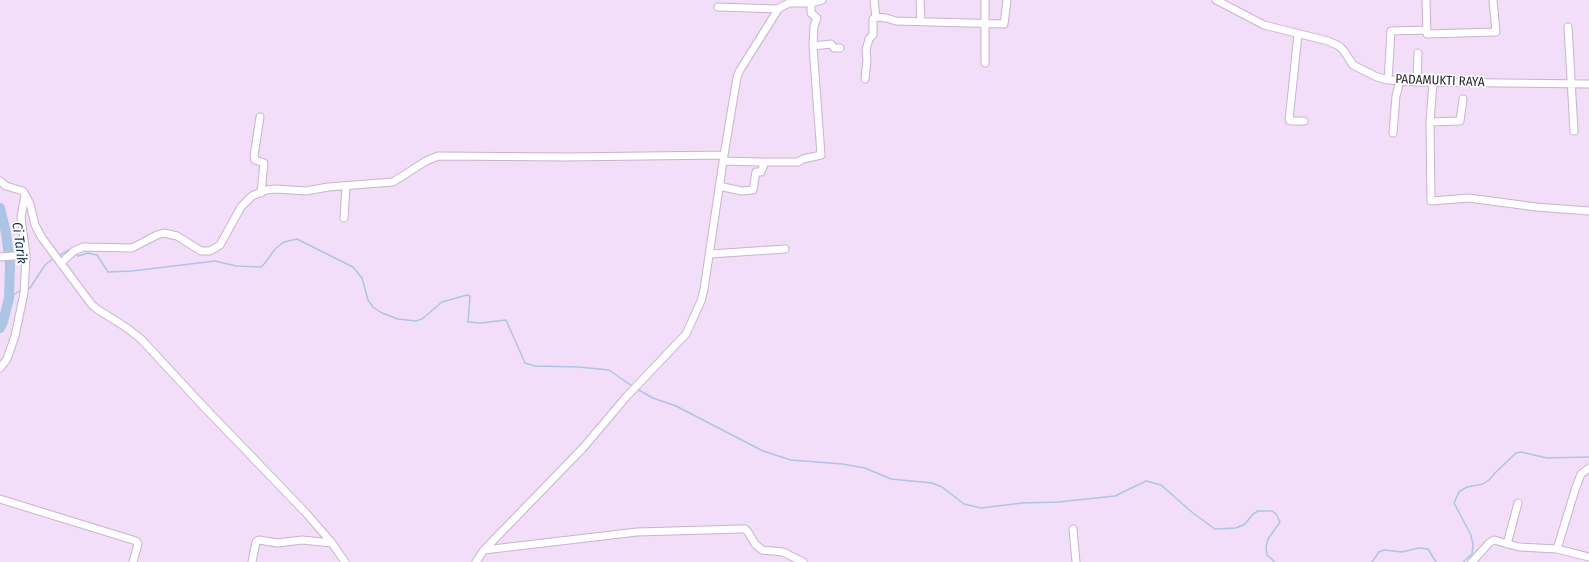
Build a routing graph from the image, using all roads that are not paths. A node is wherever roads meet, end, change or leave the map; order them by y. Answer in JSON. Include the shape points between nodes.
{"nodes":[{"id":1,"x":822,"y":0,"type":"edge"},
{"id":2,"x":874,"y":0,"type":"edge"},
{"id":3,"x":920,"y":0,"type":"edge"},
{"id":4,"x":985,"y":0,"type":"edge"},
{"id":5,"x":1007,"y":0,"type":"edge"},
{"id":6,"x":1216,"y":0,"type":"edge"},
{"id":7,"x":1234,"y":0,"type":"edge"},
{"id":8,"x":1426,"y":0,"type":"edge"},
{"id":9,"x":1493,"y":0,"type":"edge"},
{"id":10,"x":811,"y":3,"type":"junction"},
{"id":11,"x":718,"y":7,"type":"dead end"},
{"id":12,"x":1231,"y":7,"type":"junction"},
{"id":13,"x":778,"y":9,"type":"junction"},
{"id":14,"x":876,"y":17,"type":"junction"},
{"id":15,"x":921,"y":21,"type":"junction"},
{"id":16,"x":985,"y":23,"type":"junction"},
{"id":17,"x":1568,"y":27,"type":"dead end"},
{"id":18,"x":1426,"y":30,"type":"junction"},
{"id":19,"x":1297,"y":37,"type":"junction"},
{"id":20,"x":813,"y":46,"type":"junction"},
{"id":21,"x":840,"y":48,"type":"dead end"},
{"id":22,"x":1418,"y":54,"type":"dead end"},
{"id":23,"x":985,"y":63,"type":"dead end"},
{"id":24,"x":865,"y":79,"type":"dead end"},
{"id":25,"x":1388,"y":80,"type":"junction"},
{"id":26,"x":1400,"y":81,"type":"junction"},
{"id":27,"x":1417,"y":82,"type":"junction"},
{"id":28,"x":1433,"y":82,"type":"junction"},
{"id":29,"x":1570,"y":84,"type":"junction"},
{"id":30,"x":1589,"y":84,"type":"edge"},
{"id":31,"x":1463,"y":98,"type":"dead end"},
{"id":32,"x":260,"y":117,"type":"dead end"},
{"id":33,"x":1304,"y":121,"type":"dead end"},
{"id":34,"x":1430,"y":122,"type":"junction"},
{"id":35,"x":1574,"y":131,"type":"dead end"},
{"id":36,"x":1393,"y":134,"type":"dead end"},
{"id":37,"x":724,"y":158,"type":"junction"},
{"id":38,"x":761,"y":162,"type":"dead end"},
{"id":39,"x":0,"y":181,"type":"edge"},
{"id":40,"x":720,"y":185,"type":"junction"},
{"id":41,"x":346,"y":186,"type":"junction"},
{"id":42,"x":261,"y":192,"type":"junction"},
{"id":43,"x":25,"y":195,"type":"junction"},
{"id":44,"x":1589,"y":211,"type":"edge"},
{"id":45,"x":344,"y":218,"type":"dead end"},
{"id":46,"x":785,"y":249,"type":"dead end"},
{"id":47,"x":710,"y":254,"type":"junction"},
{"id":48,"x":23,"y":255,"type":"junction"},
{"id":49,"x":0,"y":257,"type":"edge"},
{"id":50,"x":61,"y":263,"type":"junction"},
{"id":51,"x":4,"y":357,"type":"edge"},
{"id":52,"x":0,"y":368,"type":"edge"},
{"id":53,"x":1589,"y":468,"type":"edge"},
{"id":54,"x":0,"y":499,"type":"edge"},
{"id":55,"x":1518,"y":503,"type":"dead end"},
{"id":56,"x":1073,"y":529,"type":"dead end"},
{"id":57,"x":332,"y":543,"type":"junction"},
{"id":58,"x":1507,"y":544,"type":"junction"},
{"id":59,"x":1557,"y":549,"type":"junction"},
{"id":60,"x":484,"y":550,"type":"junction"},
{"id":61,"x":1585,"y":558,"type":"edge"},
{"id":62,"x":133,"y":562,"type":"edge"},
{"id":63,"x":252,"y":562,"type":"edge"},
{"id":64,"x":345,"y":562,"type":"edge"},
{"id":65,"x":476,"y":562,"type":"edge"},
{"id":66,"x":803,"y":562,"type":"edge"},
{"id":67,"x":1076,"y":562,"type":"edge"},
{"id":68,"x":1472,"y":562,"type":"edge"}],
"edges":[{"from":1,"to":10,"type":"street"},
{"from":2,"to":14,"type":"street"},
{"from":3,"to":15,"type":"street"},
{"from":4,"to":16,"type":"street"},
{"from":5,"to":16,"type":"street","via":[[1006,23]]},
{"from":6,"to":12,"type":"street","name":"PADAMUKTI RAYA"},
{"from":7,"to":12,"type":"street"},
{"from":8,"to":18,"type":"street"},
{"from":9,"to":18,"type":"street","via":[[1496,32],[1426,34]]},
{"from":10,"to":13,"type":"street","via":[[789,3]]},
{"from":10,"to":20,"type":"street","via":[[811,13],[817,18]]},
{"from":11,"to":13,"type":"street"},
{"from":12,"to":19,"type":"street","name":"PADAMUKTI RAYA","via":[[1264,25]]},
{"from":13,"to":37,"type":"street","via":[[740,70]]},
{"from":14,"to":15,"type":"street"},
{"from":14,"to":24,"type":"street","via":[[873,19],[873,35],[866,50]]},
{"from":15,"to":16,"type":"street"},
{"from":16,"to":23,"type":"street"},
{"from":17,"to":29,"type":"street"},
{"from":18,"to":25,"type":"street","via":[[1391,31]]},
{"from":19,"to":25,"type":"street","name":"PADAMUKTI RAYA","via":[[1328,41],[1339,46],[1354,65]]},
{"from":19,"to":33,"type":"street","via":[[1289,120]]},
{"from":20,"to":21,"type":"street","via":[[831,44],[834,48]]},
{"from":20,"to":40,"type":"street","via":[[820,156],[803,158],[798,162],[765,162],[761,172],[756,172],[753,190],[742,191]]},
{"from":22,"to":27,"type":"street"},
{"from":25,"to":26,"type":"street","name":"PADAMUKTI RAYA"},
{"from":26,"to":27,"type":"street","name":"PADAMUKTI RAYA"},
{"from":26,"to":36,"type":"street","via":[[1396,96]]},
{"from":27,"to":28,"type":"street","name":"PADAMUKTI RAYA"},
{"from":28,"to":29,"type":"street","name":"PADAMUKTI RAYA"},
{"from":28,"to":34,"type":"street"},
{"from":29,"to":30,"type":"street","name":"PADAMUKTI RAYA"},
{"from":29,"to":35,"type":"street"},
{"from":31,"to":34,"type":"street","via":[[1460,122]]},
{"from":32,"to":42,"type":"street","via":[[254,156],[255,160],[264,163]]},
{"from":34,"to":44,"type":"street","via":[[1431,201],[1469,198]]},
{"from":37,"to":38,"type":"street"},
{"from":37,"to":40,"type":"street"},
{"from":37,"to":41,"type":"street","via":[[438,156],[393,182]]},
{"from":39,"to":43,"type":"street","via":[[6,186],[21,189]]},
{"from":40,"to":47,"type":"street"},
{"from":41,"to":42,"type":"street","via":[[306,192],[276,189]]},
{"from":41,"to":45,"type":"street"},
{"from":42,"to":50,"type":"street","via":[[242,205],[223,241],[210,251],[201,251],[177,236],[164,233],[132,248],[83,247],[74,251]]},
{"from":43,"to":48,"type":"street","via":[[21,217]]},
{"from":43,"to":50,"type":"street","via":[[39,234]]},
{"from":46,"to":47,"type":"street"},
{"from":47,"to":60,"type":"street","via":[[701,301],[686,334],[626,396],[583,448]]},
{"from":48,"to":49,"type":"street"},
{"from":48,"to":51,"type":"street","via":[[25,288],[18,328]]},
{"from":50,"to":57,"type":"street","via":[[92,304],[141,339]]},
{"from":51,"to":52,"type":"street"},
{"from":53,"to":59,"type":"street","via":[[1581,474]]},
{"from":54,"to":62,"type":"street","via":[[136,541],[138,544]]},
{"from":55,"to":58,"type":"street"},
{"from":56,"to":67,"type":"street"},
{"from":57,"to":63,"type":"street","via":[[302,540],[277,543],[259,540],[256,542]]},
{"from":57,"to":64,"type":"street"},
{"from":58,"to":59,"type":"street"},
{"from":58,"to":68,"type":"street","via":[[1497,540],[1491,541]]},
{"from":59,"to":61,"type":"street"},
{"from":60,"to":65,"type":"street"},
{"from":60,"to":66,"type":"street","via":[[637,532],[740,528],[745,529],[762,550],[783,552]]}]}
